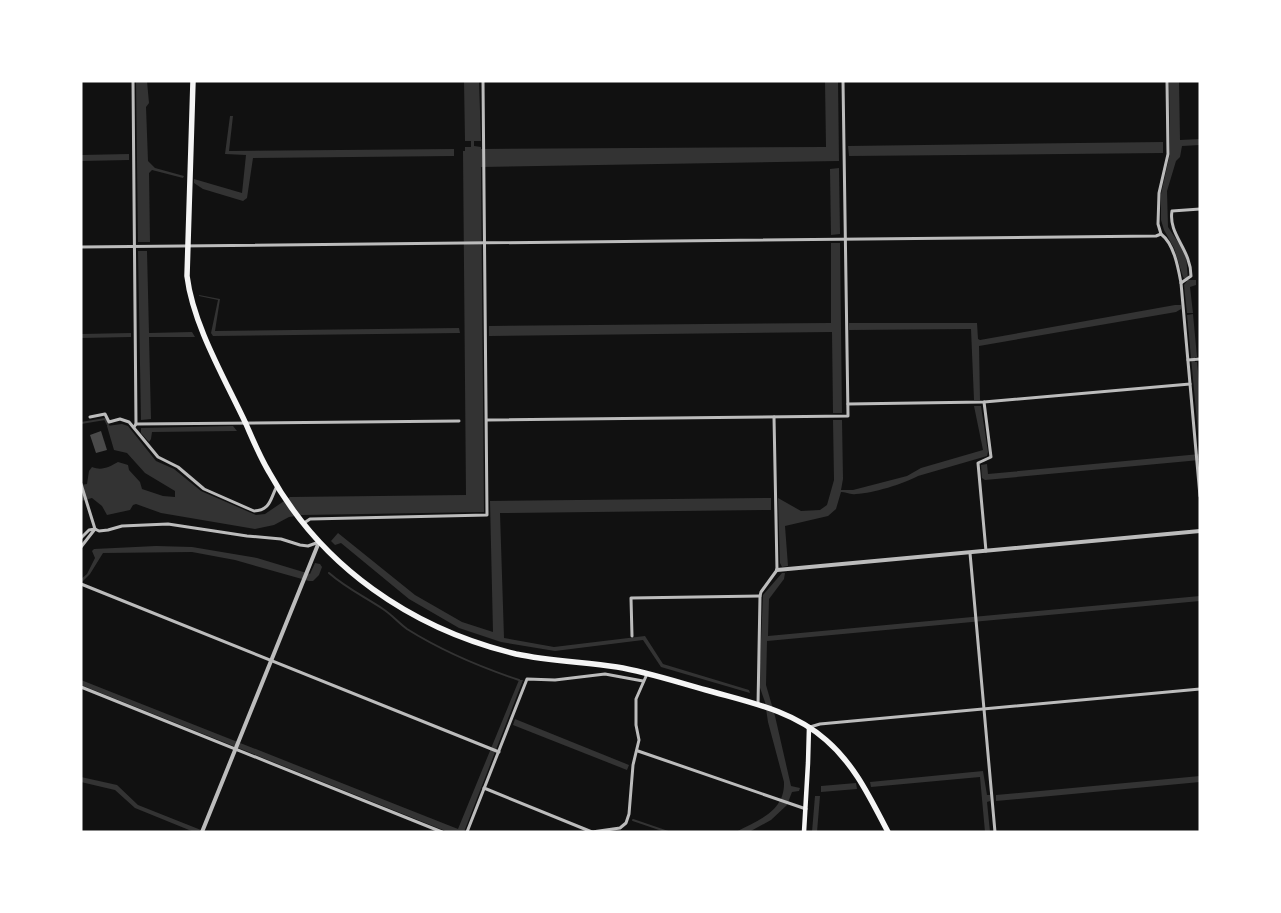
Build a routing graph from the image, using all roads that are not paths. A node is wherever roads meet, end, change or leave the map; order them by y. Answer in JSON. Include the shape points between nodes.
{"nodes":[{"id":1,"x":133,"y":81,"type":"edge"},
{"id":2,"x":193,"y":81,"type":"edge"},
{"id":3,"x":483,"y":81,"type":"edge"},
{"id":4,"x":843,"y":81,"type":"edge"},
{"id":5,"x":1167,"y":81,"type":"edge"},
{"id":6,"x":1200,"y":208,"type":"edge"},
{"id":7,"x":1161,"y":234,"type":"junction"},
{"id":8,"x":845,"y":238,"type":"junction"},
{"id":9,"x":484,"y":243,"type":"junction"},
{"id":10,"x":188,"y":245,"type":"junction"},
{"id":11,"x":134,"y":246,"type":"junction"},
{"id":12,"x":81,"y":247,"type":"edge"},
{"id":13,"x":1181,"y":283,"type":"junction"},
{"id":14,"x":1198,"y":359,"type":"edge"},
{"id":15,"x":1189,"y":360,"type":"junction"},
{"id":16,"x":1190,"y":384,"type":"junction"},
{"id":17,"x":984,"y":402,"type":"junction"},
{"id":18,"x":848,"y":404,"type":"junction"},
{"id":19,"x":90,"y":417,"type":"dead end"},
{"id":20,"x":774,"y":417,"type":"junction"},
{"id":21,"x":487,"y":420,"type":"junction"},
{"id":22,"x":459,"y":421,"type":"dead end"},
{"id":23,"x":245,"y":423,"type":"junction"},
{"id":24,"x":135,"y":425,"type":"junction"},
{"id":25,"x":81,"y":484,"type":"edge"},
{"id":26,"x":277,"y":486,"type":"junction"},
{"id":27,"x":1200,"y":496,"type":"edge"},
{"id":28,"x":303,"y":521,"type":"junction"},
{"id":29,"x":95,"y":529,"type":"junction"},
{"id":30,"x":1200,"y":531,"type":"edge"},
{"id":31,"x":81,"y":538,"type":"edge"},
{"id":32,"x":320,"y":542,"type":"junction"},
{"id":33,"x":81,"y":546,"type":"edge"},
{"id":34,"x":986,"y":551,"type":"junction"},
{"id":35,"x":970,"y":553,"type":"junction"},
{"id":36,"x":777,"y":570,"type":"junction"},
{"id":37,"x":82,"y":585,"type":"edge"},
{"id":38,"x":760,"y":596,"type":"junction"},
{"id":39,"x":632,"y":636,"type":"dead end"},
{"id":40,"x":270,"y":661,"type":"junction"},
{"id":41,"x":648,"y":674,"type":"junction"},
{"id":42,"x":643,"y":680,"type":"junction"},
{"id":43,"x":81,"y":687,"type":"edge"},
{"id":44,"x":1200,"y":689,"type":"edge"},
{"id":45,"x":758,"y":705,"type":"junction"},
{"id":46,"x":984,"y":709,"type":"junction"},
{"id":47,"x":809,"y":727,"type":"junction"},
{"id":48,"x":235,"y":749,"type":"junction"},
{"id":49,"x":638,"y":751,"type":"junction"},
{"id":50,"x":499,"y":752,"type":"junction"},
{"id":51,"x":484,"y":788,"type":"junction"},
{"id":52,"x":806,"y":809,"type":"junction"},
{"id":53,"x":202,"y":830,"type":"edge"},
{"id":54,"x":442,"y":832,"type":"edge"},
{"id":55,"x":467,"y":832,"type":"edge"},
{"id":56,"x":592,"y":832,"type":"edge"},
{"id":57,"x":804,"y":832,"type":"edge"},
{"id":58,"x":888,"y":832,"type":"edge"},
{"id":59,"x":995,"y":832,"type":"edge"}],
"edges":[{"from":1,"to":11,"type":"street"},
{"from":2,"to":10,"type":"highway"},
{"from":3,"to":9,"type":"street"},
{"from":4,"to":8,"type":"street"},
{"from":5,"to":7,"type":"street","via":[[1168,154],[1159,192],[1158,224]]},
{"from":6,"to":13,"type":"street","via":[[1172,211],[1172,228],[1186,252],[1191,271],[1191,276]]},
{"from":7,"to":8,"type":"street"},
{"from":7,"to":13,"type":"street","via":[[1172,249]]},
{"from":8,"to":9,"type":"street"},
{"from":8,"to":18,"type":"street"},
{"from":9,"to":10,"type":"street"},
{"from":9,"to":21,"type":"street"},
{"from":10,"to":11,"type":"street"},
{"from":10,"to":23,"type":"highway","via":[[187,276],[191,301]]},
{"from":11,"to":12,"type":"street"},
{"from":11,"to":24,"type":"street"},
{"from":13,"to":15,"type":"street"},
{"from":14,"to":15,"type":"street"},
{"from":15,"to":16,"type":"street"},
{"from":16,"to":17,"type":"street"},
{"from":16,"to":27,"type":"street"},
{"from":17,"to":18,"type":"street"},
{"from":17,"to":34,"type":"street","via":[[992,457],[978,463]]},
{"from":18,"to":20,"type":"street","via":[[848,416]]},
{"from":19,"to":24,"type":"street","via":[[105,414],[109,422],[120,419]]},
{"from":20,"to":21,"type":"street"},
{"from":20,"to":36,"type":"street"},
{"from":21,"to":28,"type":"street","via":[[488,514],[485,516]]},
{"from":22,"to":23,"type":"street"},
{"from":23,"to":24,"type":"street"},
{"from":23,"to":26,"type":"highway"},
{"from":24,"to":26,"type":"street","via":[[158,457],[178,467],[204,489],[254,511],[268,507]]},
{"from":25,"to":29,"type":"street"},
{"from":26,"to":28,"type":"highway"},
{"from":28,"to":32,"type":"highway"},
{"from":29,"to":31,"type":"street"},
{"from":29,"to":32,"type":"street","via":[[168,524],[281,539],[308,546]]},
{"from":29,"to":33,"type":"street"},
{"from":30,"to":34,"type":"street"},
{"from":32,"to":40,"type":"street"},
{"from":32,"to":41,"type":"highway","via":[[371,588],[434,627],[477,644],[518,654]]},
{"from":34,"to":35,"type":"street"},
{"from":35,"to":36,"type":"street"},
{"from":35,"to":46,"type":"street"},
{"from":36,"to":38,"type":"street"},
{"from":37,"to":40,"type":"street"},
{"from":38,"to":39,"type":"street","via":[[632,598]]},
{"from":38,"to":45,"type":"street"},
{"from":40,"to":48,"type":"street"},
{"from":40,"to":50,"type":"street"},
{"from":41,"to":42,"type":"street"},
{"from":41,"to":45,"type":"highway"},
{"from":42,"to":49,"type":"street","via":[[636,699]]},
{"from":42,"to":50,"type":"street","via":[[605,674],[555,680],[527,679]]},
{"from":43,"to":48,"type":"street"},
{"from":44,"to":46,"type":"street"},
{"from":45,"to":47,"type":"highway","via":[[782,712]]},
{"from":46,"to":47,"type":"street"},
{"from":46,"to":59,"type":"street"},
{"from":47,"to":52,"type":"main road"},
{"from":47,"to":58,"type":"highway","via":[[850,765]]},
{"from":48,"to":53,"type":"street"},
{"from":48,"to":54,"type":"street"},
{"from":49,"to":52,"type":"street"},
{"from":49,"to":56,"type":"street","via":[[626,823],[620,828]]},
{"from":50,"to":51,"type":"street"},
{"from":51,"to":55,"type":"street"},
{"from":51,"to":56,"type":"street"},
{"from":52,"to":57,"type":"main road"}]}
